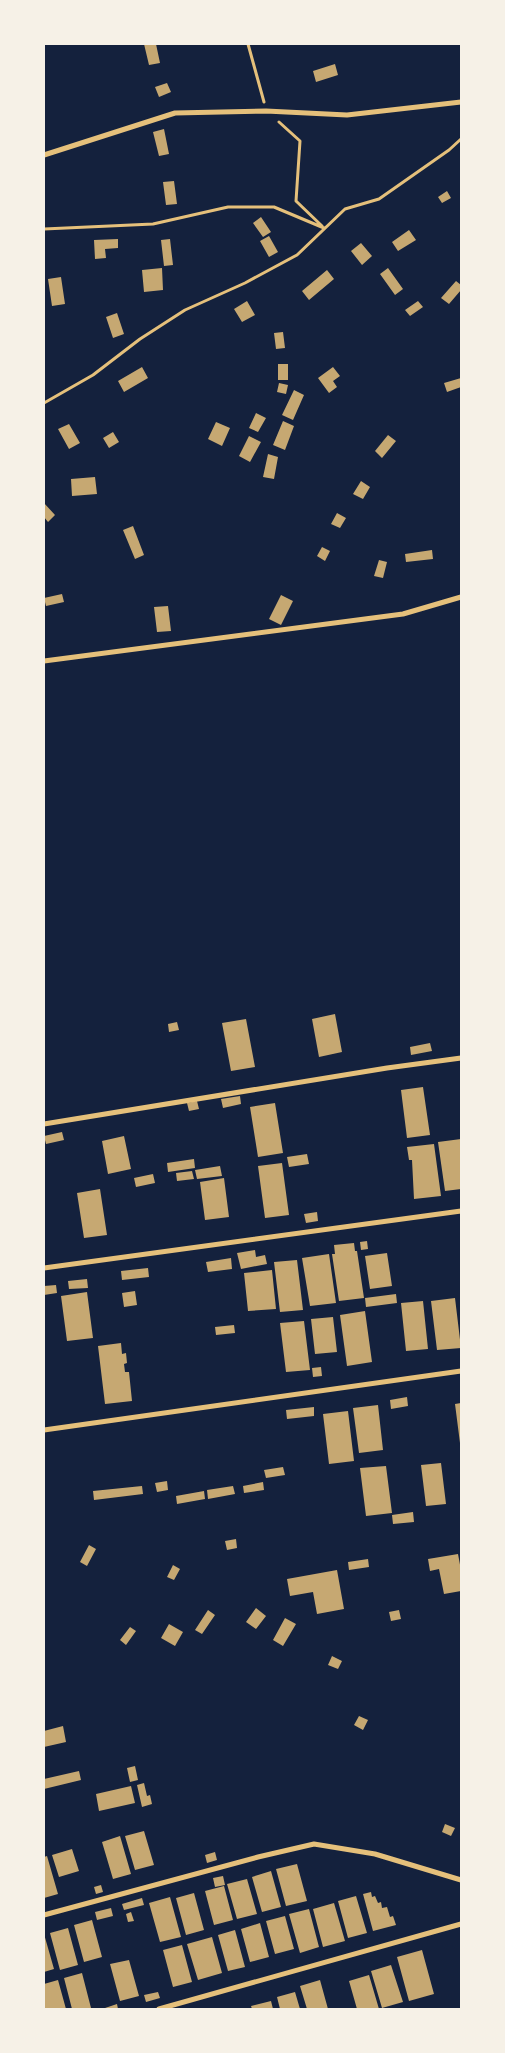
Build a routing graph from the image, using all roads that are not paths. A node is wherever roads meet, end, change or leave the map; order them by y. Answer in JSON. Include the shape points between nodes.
{"nodes":[{"id":1,"x":461,"y":102,"type":"edge"},
{"id":2,"x":44,"y":155,"type":"edge"},
{"id":3,"x":461,"y":597,"type":"edge"},
{"id":4,"x":44,"y":661,"type":"edge"},
{"id":5,"x":461,"y":1058,"type":"edge"},
{"id":6,"x":44,"y":1124,"type":"edge"},
{"id":7,"x":461,"y":1211,"type":"edge"},
{"id":8,"x":44,"y":1268,"type":"edge"},
{"id":9,"x":461,"y":1371,"type":"edge"},
{"id":10,"x":44,"y":1430,"type":"edge"},
{"id":11,"x":461,"y":1880,"type":"edge"},
{"id":12,"x":44,"y":1915,"type":"edge"},
{"id":13,"x":461,"y":1924,"type":"edge"},
{"id":14,"x":159,"y":2009,"type":"edge"}],
"edges":[{"from":1,"to":2,"type":"street","via":[[347,115],[266,111],[175,113]]},
{"from":3,"to":4,"type":"street","via":[[403,614]]},
{"from":5,"to":6,"type":"street"},
{"from":7,"to":8,"type":"street"},
{"from":9,"to":10,"type":"street"},
{"from":11,"to":12,"type":"street","via":[[375,1854],[314,1844]]},
{"from":13,"to":14,"type":"street"}]}
